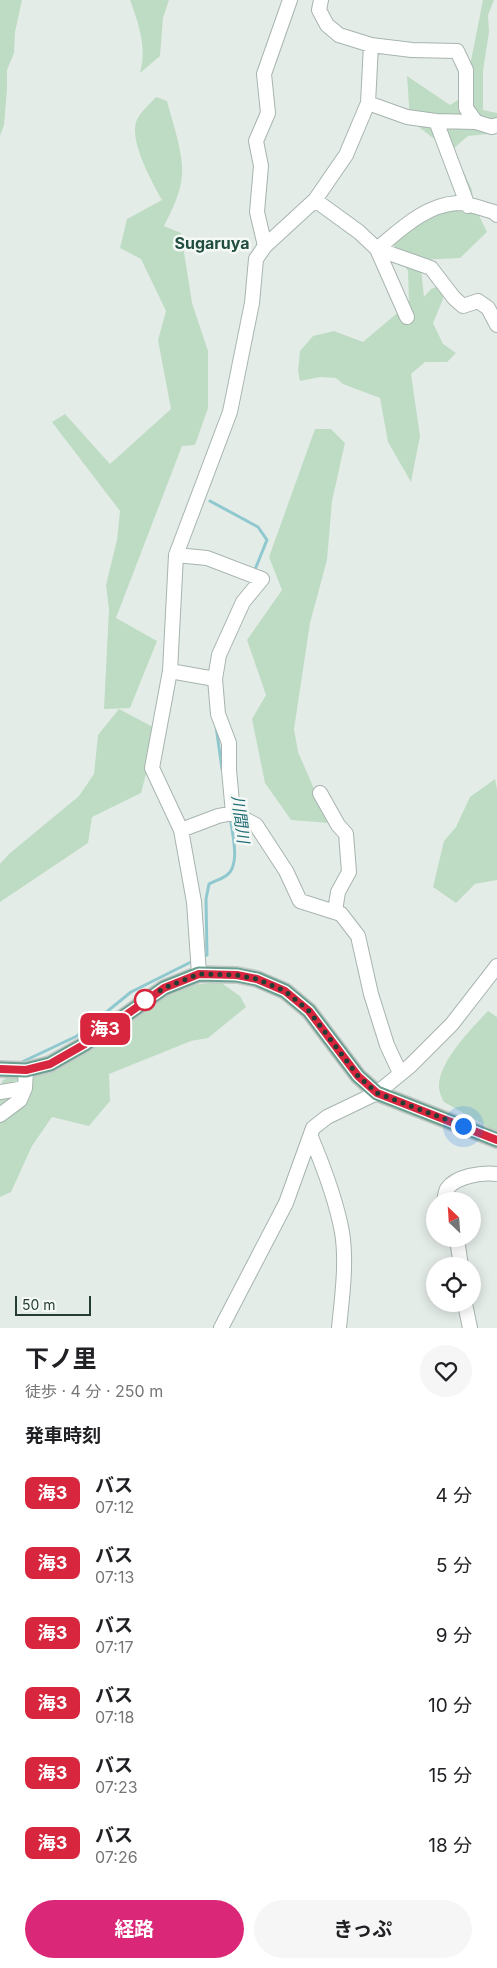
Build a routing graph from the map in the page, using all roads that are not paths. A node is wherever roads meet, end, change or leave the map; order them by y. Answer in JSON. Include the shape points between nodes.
{"nodes":[{"id":1,"x":290,"y":0,"type":"edge"},
{"id":2,"x":321,"y":0,"type":"edge"},
{"id":3,"x":371,"y":45,"type":"junction"},
{"id":4,"x":368,"y":103,"type":"junction"},
{"id":5,"x":436,"y":121,"type":"junction"},
{"id":6,"x":476,"y":122,"type":"junction"},
{"id":7,"x":495,"y":128,"type":"edge"},
{"id":8,"x":315,"y":200,"type":"junction"},
{"id":9,"x":468,"y":206,"type":"junction"},
{"id":10,"x":497,"y":215,"type":"edge"},
{"id":11,"x":265,"y":246,"type":"junction"},
{"id":12,"x":377,"y":249,"type":"junction"},
{"id":13,"x":407,"y":317,"type":"dead end"},
{"id":14,"x":497,"y":325,"type":"edge"},
{"id":15,"x":176,"y":555,"type":"junction"},
{"id":16,"x":170,"y":671,"type":"junction"},
{"id":17,"x":215,"y":679,"type":"junction"},
{"id":18,"x":320,"y":794,"type":"dead end"},
{"id":19,"x":233,"y":813,"type":"junction"},
{"id":20,"x":181,"y":830,"type":"junction"},
{"id":21,"x":335,"y":911,"type":"junction"},
{"id":22,"x":497,"y":966,"type":"edge"},
{"id":23,"x":199,"y":974,"type":"junction"},
{"id":24,"x":0,"y":1069,"type":"edge"},
{"id":25,"x":26,"y":1070,"type":"junction"},
{"id":26,"x":400,"y":1073,"type":"junction"},
{"id":27,"x":25,"y":1088,"type":"junction"},
{"id":28,"x":0,"y":1092,"type":"edge"},
{"id":29,"x":377,"y":1093,"type":"junction"},
{"id":30,"x":0,"y":1115,"type":"edge"},
{"id":31,"x":311,"y":1137,"type":"junction"},
{"id":32,"x":497,"y":1140,"type":"edge"},
{"id":33,"x":497,"y":1174,"type":"edge"},
{"id":34,"x":446,"y":1192,"type":"edge"},
{"id":35,"x":467,"y":1312,"type":"edge"},
{"id":36,"x":221,"y":1328,"type":"edge"},
{"id":37,"x":339,"y":1328,"type":"edge"},
{"id":38,"x":470,"y":1328,"type":"edge"}],
"edges":[{"from":1,"to":11,"type":"street","via":[[264,74],[268,113],[256,141],[261,166],[257,212]]},
{"from":2,"to":3,"type":"street","via":[[319,10],[338,35]]},
{"from":3,"to":4,"type":"street"},
{"from":3,"to":6,"type":"street","via":[[457,51],[466,70],[466,108]]},
{"from":4,"to":5,"type":"street","via":[[407,117]]},
{"from":4,"to":8,"type":"street","via":[[346,155]]},
{"from":5,"to":6,"type":"street"},
{"from":5,"to":9,"type":"street"},
{"from":6,"to":7,"type":"street"},
{"from":8,"to":11,"type":"street"},
{"from":8,"to":12,"type":"street"},
{"from":9,"to":10,"type":"street"},
{"from":9,"to":12,"type":"street","via":[[457,203],[419,216]]},
{"from":11,"to":15,"type":"street","via":[[256,259],[252,303],[230,412]]},
{"from":12,"to":13,"type":"street"},
{"from":12,"to":14,"type":"street","via":[[431,268],[463,306],[478,301],[488,308]]},
{"from":15,"to":16,"type":"street"},
{"from":15,"to":17,"type":"street","via":[[207,558],[262,579],[243,602],[219,655]]},
{"from":16,"to":17,"type":"street"},
{"from":16,"to":20,"type":"street","via":[[152,768]]},
{"from":17,"to":19,"type":"street","via":[[218,714],[229,743]]},
{"from":18,"to":21,"type":"street","via":[[346,834],[349,872],[338,892]]},
{"from":19,"to":20,"type":"street"},
{"from":19,"to":21,"type":"street","via":[[256,825],[286,871],[300,901]]},
{"from":20,"to":23,"type":"street","via":[[194,902]]},
{"from":21,"to":26,"type":"street","via":[[358,936],[379,1020]]},
{"from":22,"to":26,"type":"street","via":[[452,1024]]},
{"from":23,"to":25,"type":"main road","via":[[164,988],[85,1044],[50,1064]]},
{"from":23,"to":29,"type":"main road","via":[[237,975],[257,979],[285,991],[309,1011],[358,1076]]},
{"from":24,"to":25,"type":"main road"},
{"from":25,"to":27,"type":"street"},
{"from":26,"to":29,"type":"street"},
{"from":27,"to":28,"type":"street"},
{"from":27,"to":30,"type":"street","via":[[20,1100]]},
{"from":29,"to":31,"type":"street","via":[[327,1117],[313,1128]]},
{"from":29,"to":32,"type":"main road"},
{"from":31,"to":36,"type":"street","via":[[286,1203]]},
{"from":31,"to":37,"type":"street","via":[[328,1175],[342,1233],[344,1267]]},
{"from":33,"to":34,"type":"street","via":[[470,1176],[452,1184]]},
{"from":35,"to":38,"type":"street"}]}
